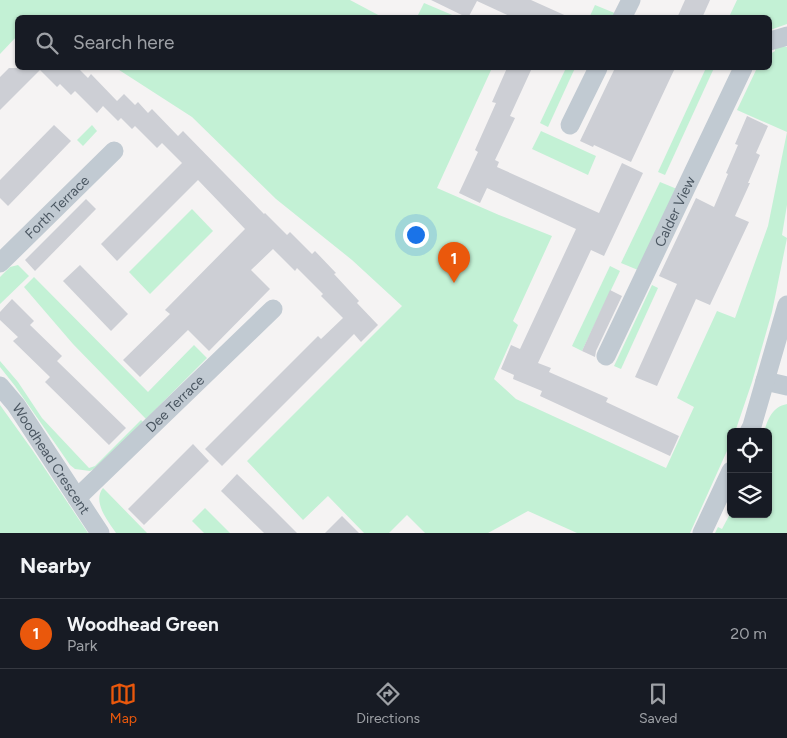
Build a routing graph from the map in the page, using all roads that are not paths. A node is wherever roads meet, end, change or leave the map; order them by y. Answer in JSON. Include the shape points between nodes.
{"nodes":[{"id":1,"x":630,"y":0,"type":"edge"},
{"id":2,"x":623,"y":15,"type":"edge"},
{"id":3,"x":787,"y":36,"type":"edge"},
{"id":4,"x":772,"y":40,"type":"edge"},
{"id":5,"x":597,"y":70,"type":"edge"},
{"id":6,"x":742,"y":70,"type":"edge"},
{"id":7,"x":570,"y":125,"type":"dead end"},
{"id":8,"x":114,"y":151,"type":"dead end"},
{"id":9,"x":0,"y":263,"type":"edge"},
{"id":10,"x":787,"y":305,"type":"edge"},
{"id":11,"x":273,"y":309,"type":"dead end"},
{"id":12,"x":606,"y":356,"type":"dead end"},
{"id":13,"x":765,"y":380,"type":"junction"},
{"id":14,"x":0,"y":386,"type":"edge"},
{"id":15,"x":787,"y":386,"type":"edge"},
{"id":16,"x":751,"y":428,"type":"edge"},
{"id":17,"x":731,"y":473,"type":"edge"},
{"id":18,"x":77,"y":498,"type":"junction"},
{"id":19,"x":100,"y":533,"type":"edge"},
{"id":20,"x":702,"y":533,"type":"edge"}],
"edges":[{"from":1,"to":2,"type":"street"},
{"from":3,"to":4,"type":"street"},
{"from":5,"to":7,"type":"street"},
{"from":6,"to":12,"type":"street","name":"Calder View"},
{"from":8,"to":9,"type":"street","name":"Forth Terrace"},
{"from":10,"to":13,"type":"street"},
{"from":11,"to":18,"type":"street","name":"Dee Terrace"},
{"from":13,"to":15,"type":"street"},
{"from":13,"to":16,"type":"street"},
{"from":14,"to":18,"type":"street","name":"Woodhead Crescent"},
{"from":17,"to":20,"type":"street"},
{"from":18,"to":19,"type":"street","name":"Woodhead Crescent"}]}
